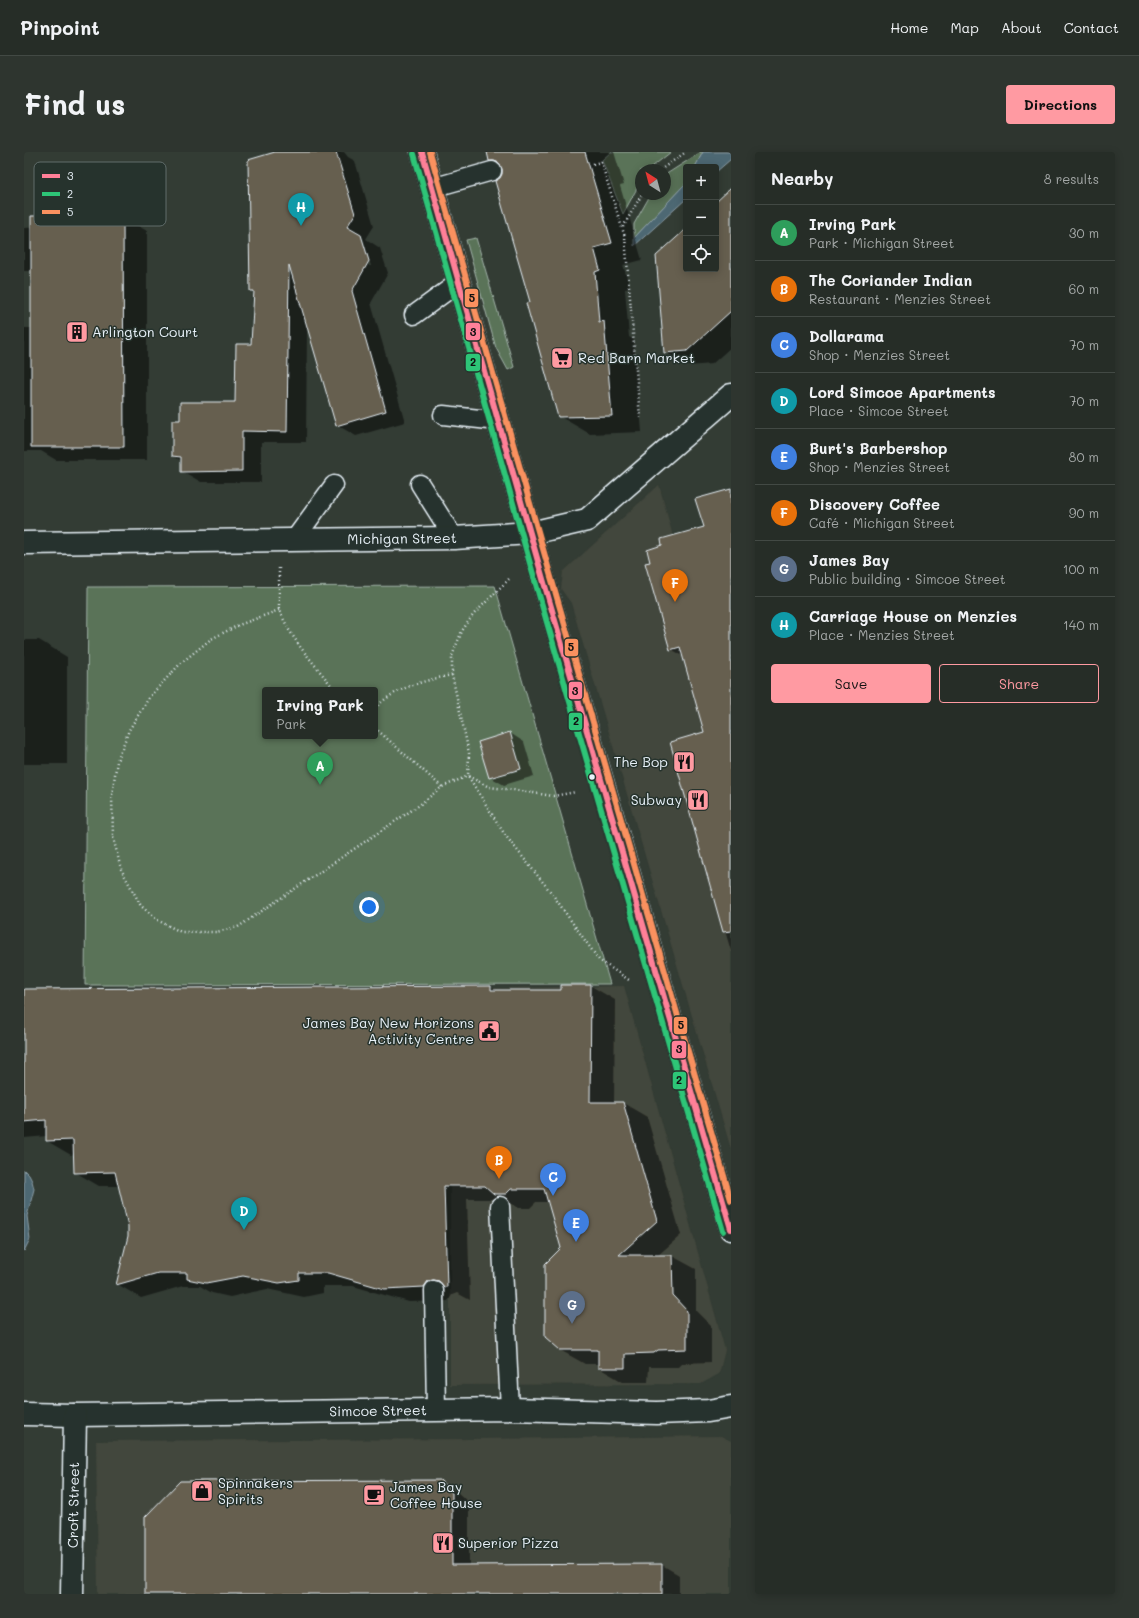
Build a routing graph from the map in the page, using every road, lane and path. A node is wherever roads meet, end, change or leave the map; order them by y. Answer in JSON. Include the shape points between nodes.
{"nodes":[{"id":1,"x":422,"y":152,"type":"edge"},
{"id":2,"x":686,"y":152,"type":"edge"},
{"id":3,"x":593,"y":164,"type":"dead end"},
{"id":4,"x":669,"y":164,"type":"edge"},
{"id":5,"x":492,"y":170,"type":"dead end"},
{"id":6,"x":432,"y":188,"type":"junction"},
{"id":7,"x":638,"y":200,"type":"edge"},
{"id":8,"x":622,"y":228,"type":"junction"},
{"id":9,"x":459,"y":282,"type":"junction"},
{"id":10,"x":414,"y":315,"type":"dead end"},
{"id":11,"x":731,"y":395,"type":"edge"},
{"id":12,"x":442,"y":414,"type":"dead end"},
{"id":13,"x":640,"y":418,"type":"dead end"},
{"id":14,"x":498,"y":420,"type":"junction"},
{"id":15,"x":420,"y":484,"type":"dead end"},
{"id":16,"x":334,"y":485,"type":"dead end"},
{"id":17,"x":531,"y":533,"type":"junction"},
{"id":18,"x":454,"y":538,"type":"junction"},
{"id":19,"x":287,"y":540,"type":"junction"},
{"id":20,"x":24,"y":543,"type":"edge"},
{"id":21,"x":509,"y":579,"type":"dead end"},
{"id":22,"x":280,"y":610,"type":"junction"},
{"id":23,"x":452,"y":675,"type":"junction"},
{"id":24,"x":332,"y":687,"type":"edge"},
{"id":25,"x":378,"y":705,"type":"edge"},
{"id":26,"x":378,"y":731,"type":"edge"},
{"id":27,"x":468,"y":776,"type":"junction"},
{"id":28,"x":442,"y":787,"type":"junction"},
{"id":29,"x":604,"y":788,"type":"junction"},
{"id":30,"x":630,"y":981,"type":"dead end"},
{"id":31,"x":500,"y":1206,"type":"dead end"},
{"id":32,"x":731,"y":1229,"type":"edge"},
{"id":33,"x":434,"y":1290,"type":"dead end"},
{"id":34,"x":731,"y":1407,"type":"edge"},
{"id":35,"x":510,"y":1409,"type":"junction"},
{"id":36,"x":436,"y":1410,"type":"junction"},
{"id":37,"x":24,"y":1414,"type":"edge"},
{"id":38,"x":75,"y":1415,"type":"junction"},
{"id":39,"x":72,"y":1594,"type":"edge"}],
"edges":[{"from":1,"to":6,"type":"street"},
{"from":2,"to":4,"type":"path"},
{"from":3,"to":8,"type":"path","via":[[601,162]]},
{"from":5,"to":6,"type":"lane"},
{"from":6,"to":9,"type":"street"},
{"from":7,"to":8,"type":"path"},
{"from":8,"to":13,"type":"path","via":[[625,237]]},
{"from":9,"to":10,"type":"lane"},
{"from":9,"to":14,"type":"street"},
{"from":11,"to":17,"type":"street","name":"Michigan Street","via":[[587,520]]},
{"from":12,"to":14,"type":"lane"},
{"from":14,"to":17,"type":"street"},
{"from":15,"to":18,"type":"lane"},
{"from":16,"to":19,"type":"lane"},
{"from":17,"to":18,"type":"street","name":"Michigan Street"},
{"from":17,"to":29,"type":"street"},
{"from":18,"to":19,"type":"street","name":"Michigan Street"},
{"from":19,"to":20,"type":"street","name":"Michigan Street"},
{"from":19,"to":22,"type":"path","via":[[278,592]]},
{"from":21,"to":23,"type":"path","via":[[473,615],[462,631],[452,656]]},
{"from":22,"to":24,"type":"path","via":[[300,648]]},
{"from":22,"to":28,"type":"path","via":[[239,625],[211,639],[181,663],[150,696],[129,730],[117,761],[112,795],[113,837],[121,869],[141,906],[159,921],[181,932],[216,932],[238,927],[418,806]]},
{"from":23,"to":25,"type":"path","via":[[414,683]]},
{"from":23,"to":27,"type":"path","via":[[468,753]]},
{"from":26,"to":28,"type":"path"},
{"from":27,"to":28,"type":"path"},
{"from":27,"to":29,"type":"path","via":[[489,787],[553,796]]},
{"from":27,"to":30,"type":"path","via":[[505,835],[550,891],[599,960]]},
{"from":29,"to":32,"type":"street"},
{"from":31,"to":35,"type":"lane"},
{"from":33,"to":36,"type":"lane"},
{"from":34,"to":35,"type":"street","name":"Simcoe Street","via":[[708,1411],[657,1413]]},
{"from":35,"to":36,"type":"street","name":"Simcoe Street"},
{"from":36,"to":38,"type":"street","name":"Simcoe Street"},
{"from":37,"to":38,"type":"street","name":"Simcoe Street"},
{"from":38,"to":39,"type":"street","name":"Croft Street"}]}
